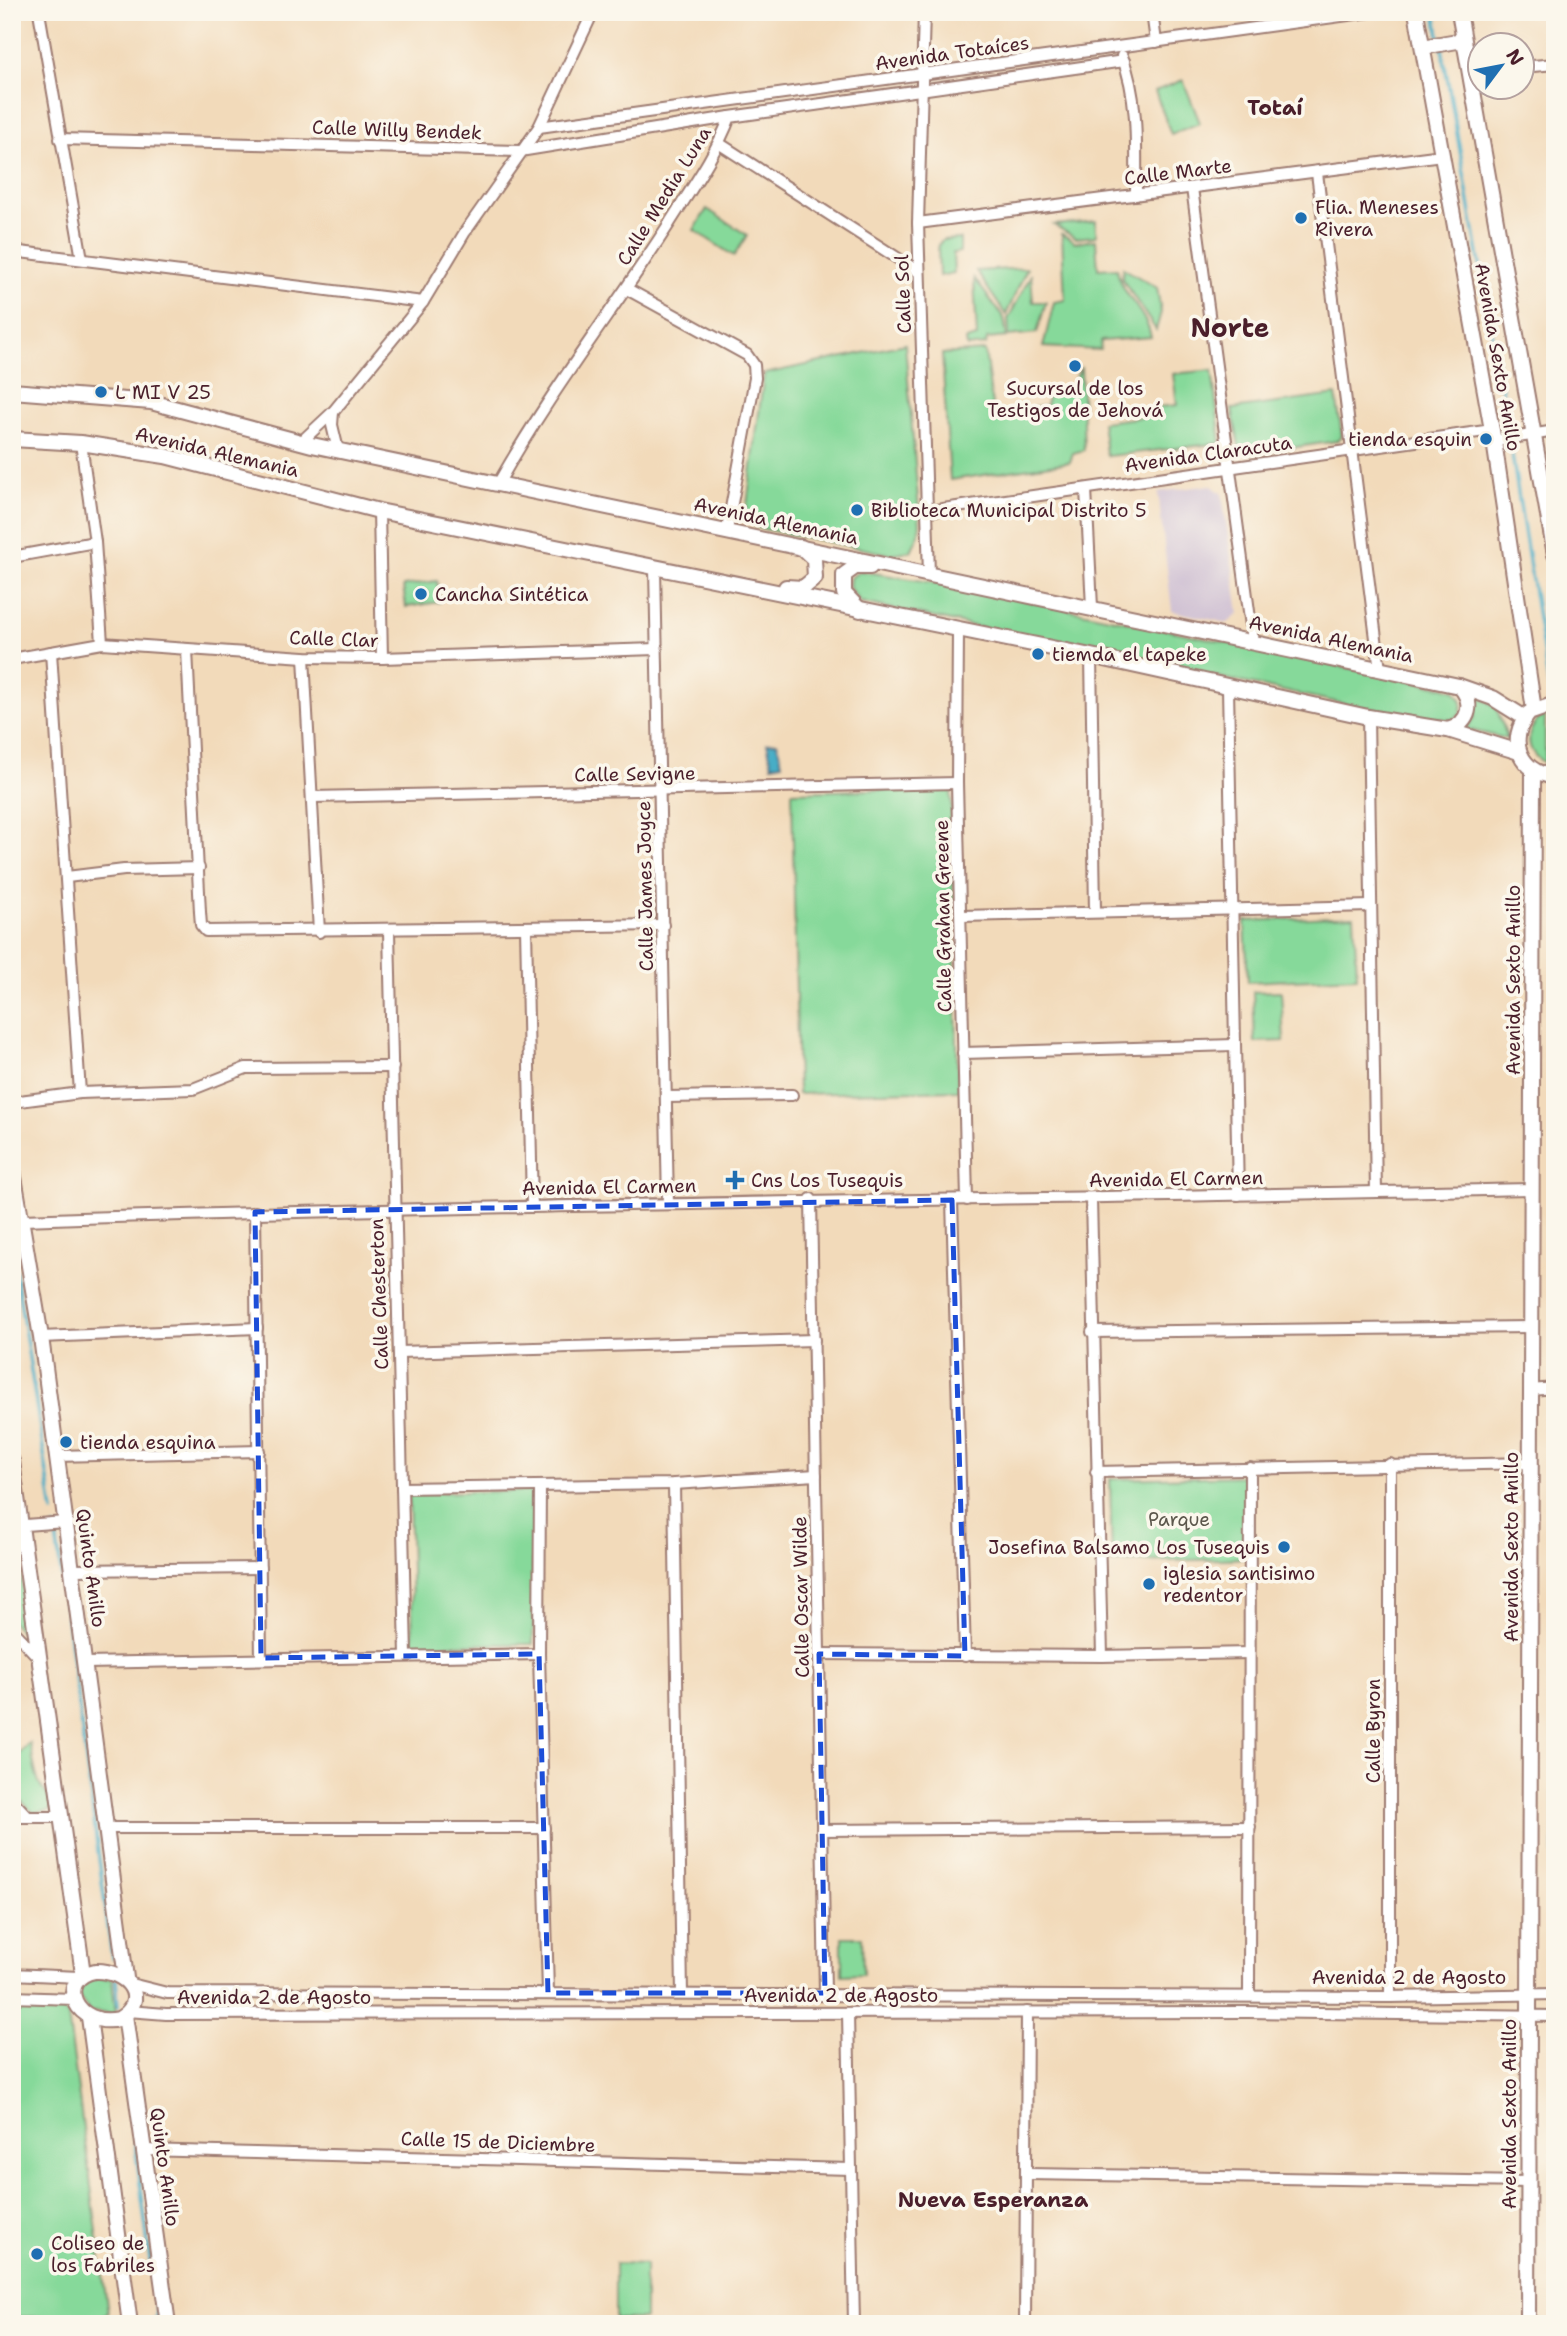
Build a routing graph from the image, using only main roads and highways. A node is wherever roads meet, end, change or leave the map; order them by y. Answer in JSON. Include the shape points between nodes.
{"nodes":[{"id":1,"x":1416,"y":12,"type":"edge"},
{"id":2,"x":1459,"y":12,"type":"edge"},
{"id":3,"x":1456,"y":41,"type":"junction"},
{"id":4,"x":1428,"y":46,"type":"junction"},
{"id":5,"x":1466,"y":58,"type":"edge"},
{"id":6,"x":1479,"y":102,"type":"edge"},
{"id":7,"x":12,"y":391,"type":"edge"},
{"id":8,"x":12,"y":439,"type":"edge"},
{"id":9,"x":800,"y":547,"type":"junction"},
{"id":10,"x":1555,"y":555,"type":"edge"},
{"id":11,"x":906,"y":569,"type":"junction"},
{"id":12,"x":716,"y":580,"type":"junction"},
{"id":13,"x":860,"y":611,"type":"junction"},
{"id":14,"x":1459,"y":686,"type":"junction"},
{"id":15,"x":1555,"y":704,"type":"edge"},
{"id":16,"x":1529,"y":714,"type":"junction"},
{"id":17,"x":1448,"y":730,"type":"junction"},
{"id":18,"x":1519,"y":752,"type":"junction"},
{"id":19,"x":1533,"y":771,"type":"junction"},
{"id":20,"x":1555,"y":777,"type":"edge"},
{"id":21,"x":12,"y":1165,"type":"edge"},
{"id":22,"x":1543,"y":1389,"type":"edge"},
{"id":23,"x":12,"y":1461,"type":"edge"},
{"id":24,"x":17,"y":1526,"type":"edge"},
{"id":25,"x":81,"y":1976,"type":"junction"},
{"id":26,"x":128,"y":1981,"type":"junction"},
{"id":27,"x":127,"y":2013,"type":"junction"},
{"id":28,"x":89,"y":2017,"type":"junction"},
{"id":29,"x":130,"y":2324,"type":"edge"},
{"id":30,"x":168,"y":2324,"type":"edge"},
{"id":31,"x":1528,"y":2324,"type":"edge"}],
"edges":[{"from":1,"to":4,"type":"main road","name":"Avenida Sexto Anillo"},
{"from":2,"to":3,"type":"main road","name":"Avenida Sexto Anillo"},
{"from":3,"to":4,"type":"main road"},
{"from":3,"to":5,"type":"main road","name":"Avenida Sexto Anillo"},
{"from":4,"to":16,"type":"main road","name":"Avenida Sexto Anillo","via":[[1442,155],[1493,435]]},
{"from":6,"to":10,"type":"main road","name":"Avenida Sexto Anillo"},
{"from":7,"to":9,"type":"main road","name":"Avenida Alemania","via":[[143,400],[301,442]]},
{"from":8,"to":12,"type":"main road","name":"Avenida Alemania","via":[[81,443],[165,456],[379,511]]},
{"from":9,"to":11,"type":"main road","name":"Avenida Alemania"},
{"from":9,"to":12,"type":"main road","via":[[814,559],[817,572],[803,589]]},
{"from":11,"to":13,"type":"main road","via":[[861,566],[844,575],[844,593]]},
{"from":11,"to":14,"type":"main road","name":"Avenida Alemania"},
{"from":12,"to":13,"type":"main road","name":"Avenida Alemania"},
{"from":13,"to":17,"type":"main road","name":"Avenida Alemania"},
{"from":14,"to":16,"type":"main road","name":"Avenida Alemania"},
{"from":14,"to":17,"type":"main road","via":[[1469,708],[1460,725]]},
{"from":15,"to":16,"type":"main road"},
{"from":16,"to":18,"type":"main road","name":"Avenida Sexto Anillo","via":[[1519,736]]},
{"from":17,"to":18,"type":"main road","name":"Avenida Alemania"},
{"from":18,"to":19,"type":"main road"},
{"from":19,"to":20,"type":"main road"},
{"from":19,"to":22,"type":"main road","name":"Avenida Sexto Anillo","via":[[1531,1327]]},
{"from":21,"to":26,"type":"main road","name":"Quinto Anillo","via":[[41,1337]]},
{"from":22,"to":31,"type":"main road","name":"Avenida Sexto Anillo","via":[[1531,1463]]},
{"from":23,"to":24,"type":"main road"},
{"from":24,"to":25,"type":"main road","via":[[40,1659]]},
{"from":25,"to":26,"type":"main road","via":[[104,1970]]},
{"from":25,"to":28,"type":"main road","via":[[74,1999]]},
{"from":26,"to":27,"type":"main road","via":[[132,1994]]},
{"from":27,"to":28,"type":"main road","via":[[113,2020]]},
{"from":27,"to":30,"type":"main road","name":"Quinto Anillo"},
{"from":28,"to":29,"type":"main road"}]}
